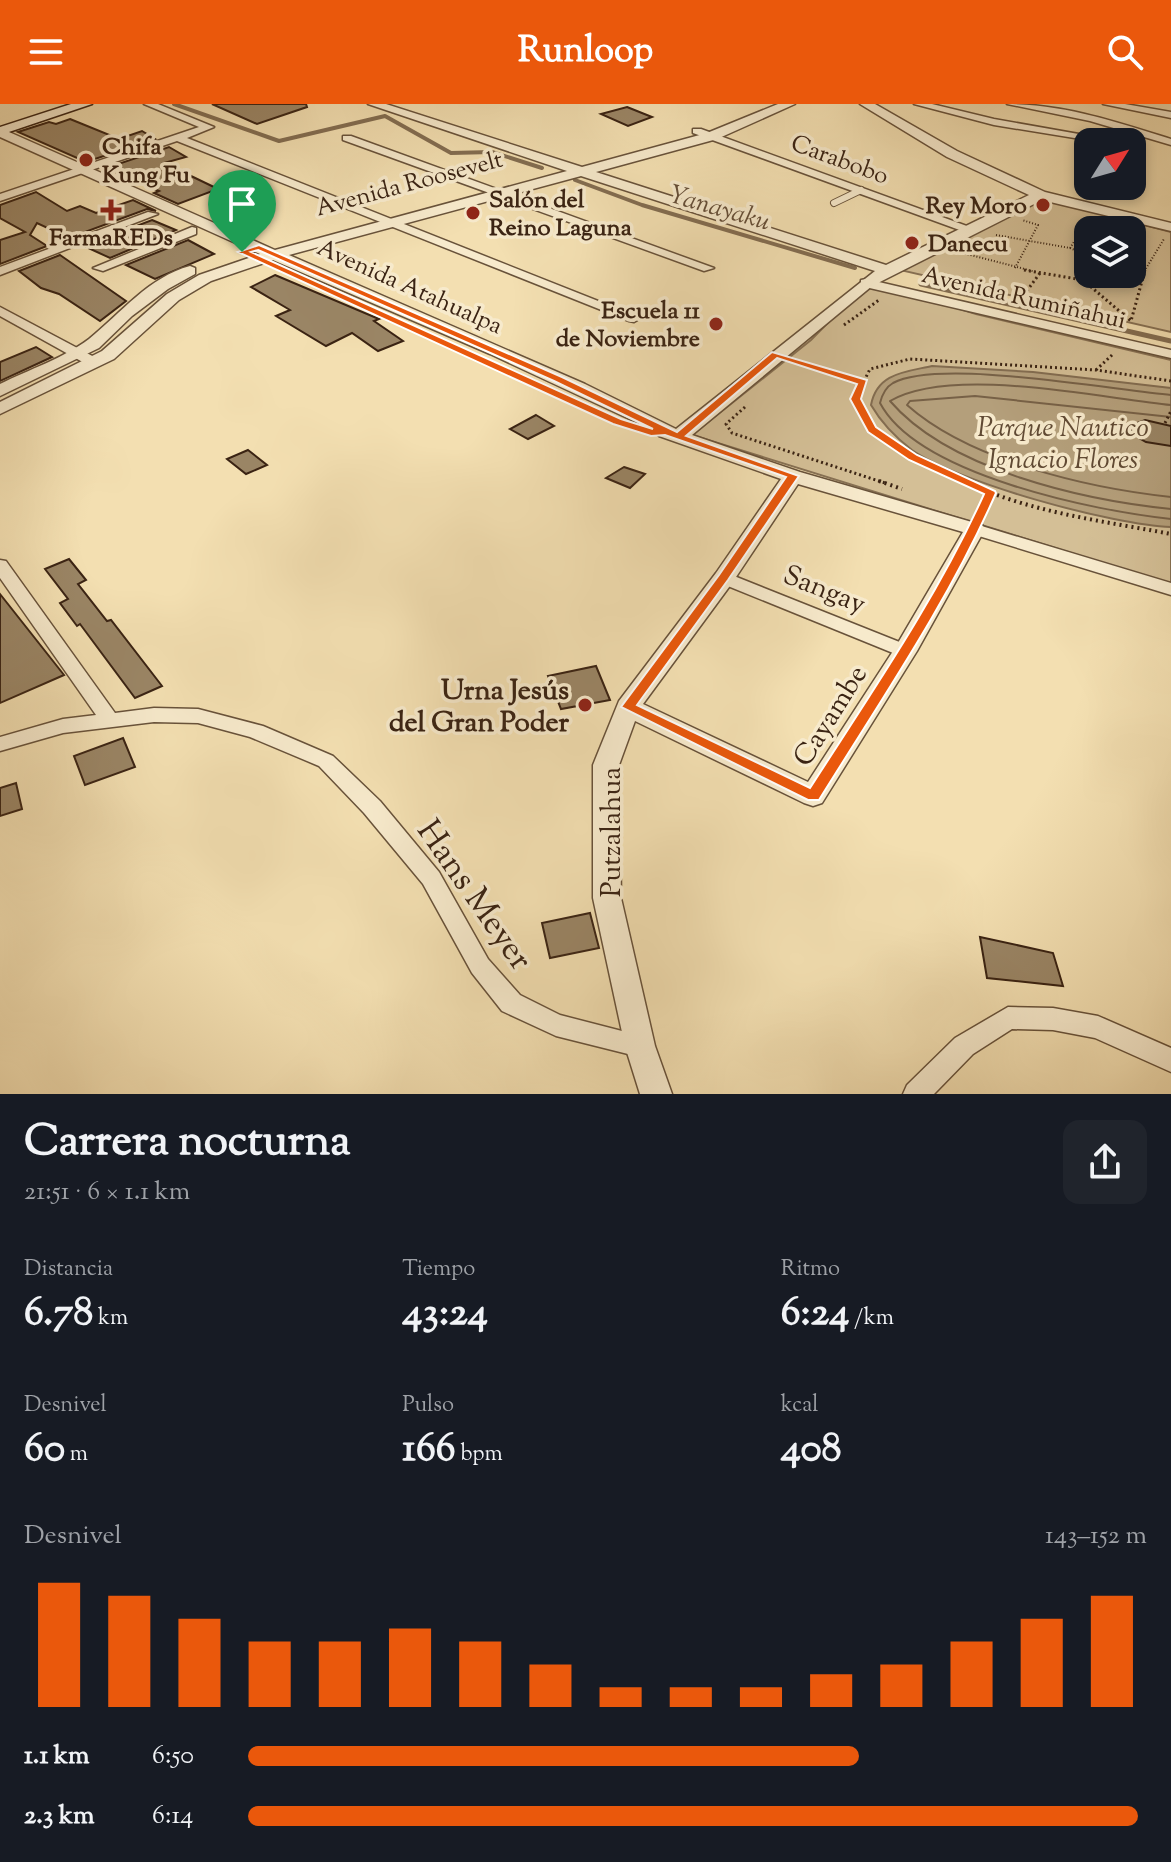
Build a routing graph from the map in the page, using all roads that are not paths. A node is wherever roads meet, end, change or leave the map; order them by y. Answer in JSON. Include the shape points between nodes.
{"nodes":[{"id":1,"x":63,"y":104,"type":"edge"},
{"id":2,"x":85,"y":104,"type":"edge"},
{"id":3,"x":149,"y":104,"type":"edge"},
{"id":4,"x":374,"y":104,"type":"edge"},
{"id":5,"x":395,"y":104,"type":"edge"},
{"id":6,"x":765,"y":104,"type":"edge"},
{"id":7,"x":789,"y":104,"type":"edge"},
{"id":8,"x":866,"y":104,"type":"edge"},
{"id":9,"x":919,"y":104,"type":"edge"},
{"id":10,"x":1012,"y":104,"type":"edge"},
{"id":11,"x":1108,"y":104,"type":"edge"},
{"id":12,"x":416,"y":115,"type":"junction"},
{"id":13,"x":1171,"y":115,"type":"edge"},
{"id":14,"x":0,"y":123,"type":"edge"},
{"id":15,"x":0,"y":131,"type":"edge"},
{"id":16,"x":697,"y":131,"type":"junction"},
{"id":17,"x":1074,"y":135,"type":"edge"},
{"id":18,"x":712,"y":136,"type":"junction"},
{"id":19,"x":178,"y":138,"type":"junction"},
{"id":20,"x":347,"y":138,"type":"dead end"},
{"id":21,"x":1146,"y":143,"type":"edge"},
{"id":22,"x":0,"y":144,"type":"edge"},
{"id":23,"x":1171,"y":144,"type":"edge"},
{"id":24,"x":578,"y":168,"type":"junction"},
{"id":25,"x":83,"y":172,"type":"junction"},
{"id":26,"x":66,"y":177,"type":"junction"},
{"id":27,"x":494,"y":190,"type":"junction"},
{"id":28,"x":861,"y":190,"type":"junction"},
{"id":29,"x":1040,"y":195,"type":"junction"},
{"id":30,"x":0,"y":198,"type":"edge"},
{"id":31,"x":834,"y":203,"type":"dead end"},
{"id":32,"x":152,"y":214,"type":"junction"},
{"id":33,"x":386,"y":219,"type":"junction"},
{"id":34,"x":969,"y":229,"type":"junction"},
{"id":35,"x":192,"y":231,"type":"junction"},
{"id":36,"x":1168,"y":232,"type":"edge"},
{"id":37,"x":259,"y":253,"type":"junction"},
{"id":38,"x":99,"y":268,"type":"dead end"},
{"id":39,"x":708,"y":268,"type":"dead end"},
{"id":40,"x":887,"y":270,"type":"junction"},
{"id":41,"x":0,"y":271,"type":"edge"},
{"id":42,"x":868,"y":282,"type":"junction"},
{"id":43,"x":0,"y":311,"type":"edge"},
{"id":44,"x":634,"y":318,"type":"dead end"},
{"id":45,"x":77,"y":353,"type":"junction"},
{"id":46,"x":1171,"y":354,"type":"edge"},
{"id":47,"x":93,"y":362,"type":"junction"},
{"id":48,"x":0,"y":391,"type":"edge"},
{"id":49,"x":0,"y":409,"type":"edge"},
{"id":50,"x":672,"y":434,"type":"junction"},
{"id":51,"x":793,"y":476,"type":"junction"},
{"id":52,"x":975,"y":529,"type":"junction"},
{"id":53,"x":2,"y":570,"type":"edge"},
{"id":54,"x":724,"y":578,"type":"junction"},
{"id":55,"x":1171,"y":589,"type":"edge"},
{"id":56,"x":905,"y":651,"type":"junction"},
{"id":57,"x":628,"y":707,"type":"junction"},
{"id":58,"x":110,"y":720,"type":"junction"},
{"id":59,"x":0,"y":744,"type":"edge"},
{"id":60,"x":640,"y":1046,"type":"junction"},
{"id":61,"x":1171,"y":1060,"type":"edge"},
{"id":62,"x":656,"y":1094,"type":"edge"},
{"id":63,"x":916,"y":1094,"type":"edge"}],
"edges":[{"from":1,"to":14,"type":"main road"},
{"from":2,"to":15,"type":"main road"},
{"from":3,"to":19,"type":"street","via":[[209,127]]},
{"from":4,"to":12,"type":"street","name":"Avenida Rumiñahui"},
{"from":5,"to":12,"type":"street","name":"Avenida Rumiñahui"},
{"from":6,"to":16,"type":"street","name":"Avenida Roosevelt"},
{"from":7,"to":18,"type":"street","name":"Avenida Roosevelt"},
{"from":8,"to":29,"type":"street","via":[[952,154]]},
{"from":9,"to":17,"type":"street"},
{"from":10,"to":23,"type":"street","via":[[1092,118]]},
{"from":11,"to":13,"type":"street"},
{"from":12,"to":24,"type":"street","name":"Avenida Rumiñahui"},
{"from":15,"to":25,"type":"street","name":"Avenida Atahualpa"},
{"from":16,"to":18,"type":"street","name":"Carabobo"},
{"from":16,"to":24,"type":"street","name":"Avenida Roosevelt"},
{"from":18,"to":24,"type":"street","name":"Avenida Roosevelt"},
{"from":18,"to":28,"type":"street","name":"Carabobo"},
{"from":19,"to":25,"type":"street"},
{"from":19,"to":33,"type":"street"},
{"from":20,"to":27,"type":"street"},
{"from":21,"to":23,"type":"street"},
{"from":22,"to":26,"type":"street","name":"Avenida Atahualpa"},
{"from":24,"to":27,"type":"street","name":"Avenida Roosevelt"},
{"from":24,"to":40,"type":"street","name":"Avenida Rumiñahui"},
{"from":25,"to":26,"type":"street"},
{"from":25,"to":37,"type":"street","name":"Avenida Atahualpa"},
{"from":26,"to":30,"type":"street"},
{"from":26,"to":32,"type":"street","name":"Avenida Atahualpa"},
{"from":27,"to":33,"type":"street","name":"Avenida Roosevelt"},
{"from":27,"to":39,"type":"street"},
{"from":28,"to":31,"type":"lane"},
{"from":28,"to":34,"type":"street","name":"Carabobo"},
{"from":29,"to":34,"type":"street"},
{"from":29,"to":36,"type":"street"},
{"from":32,"to":35,"type":"street","name":"Avenida Atahualpa"},
{"from":32,"to":41,"type":"street"},
{"from":33,"to":37,"type":"street","name":"Avenida Roosevelt"},
{"from":33,"to":44,"type":"street"},
{"from":34,"to":40,"type":"street"},
{"from":35,"to":37,"type":"street","name":"Avenida Atahualpa"},
{"from":35,"to":38,"type":"street"},
{"from":37,"to":45,"type":"street","name":"Avenida Roosevelt","via":[[199,267],[162,286]]},
{"from":37,"to":47,"type":"street","name":"Avenida Roosevelt","via":[[173,297],[108,355]]},
{"from":37,"to":50,"type":"street","name":"Avenida Atahualpa","via":[[617,421]]},
{"from":40,"to":42,"type":"street"},
{"from":42,"to":46,"type":"street","name":"Avenida Rumiñahui"},
{"from":42,"to":50,"type":"street"},
{"from":43,"to":45,"type":"street"},
{"from":45,"to":47,"type":"street"},
{"from":45,"to":48,"type":"street","name":"Avenida Roosevelt"},
{"from":47,"to":49,"type":"street","name":"Avenida Roosevelt"},
{"from":50,"to":51,"type":"street","name":"Avenida Atahualpa"},
{"from":51,"to":52,"type":"street","name":"Avenida Atahualpa"},
{"from":51,"to":54,"type":"street","name":"Putzalahua"},
{"from":52,"to":55,"type":"street","name":"Avenida Atahualpa"},
{"from":52,"to":56,"type":"street","name":"Cayambe"},
{"from":53,"to":58,"type":"street"},
{"from":54,"to":56,"type":"street","name":"Sangay"},
{"from":54,"to":57,"type":"street","name":"Putzalahua"},
{"from":56,"to":57,"type":"street","name":"Cayambe","via":[[813,796]]},
{"from":57,"to":60,"type":"street","name":"Putzalahua","via":[[606,765],[607,898]]},
{"from":58,"to":59,"type":"street","name":"Hans Meyer","via":[[63,726]]},
{"from":58,"to":60,"type":"street","name":"Hans Meyer","via":[[198,716],[256,731],[326,761],[431,878],[480,966],[511,1003],[556,1025]]},
{"from":60,"to":62,"type":"street","name":"Putzalahua"},
{"from":61,"to":63,"type":"street","via":[[1098,1027],[1008,1018],[964,1046]]}]}
